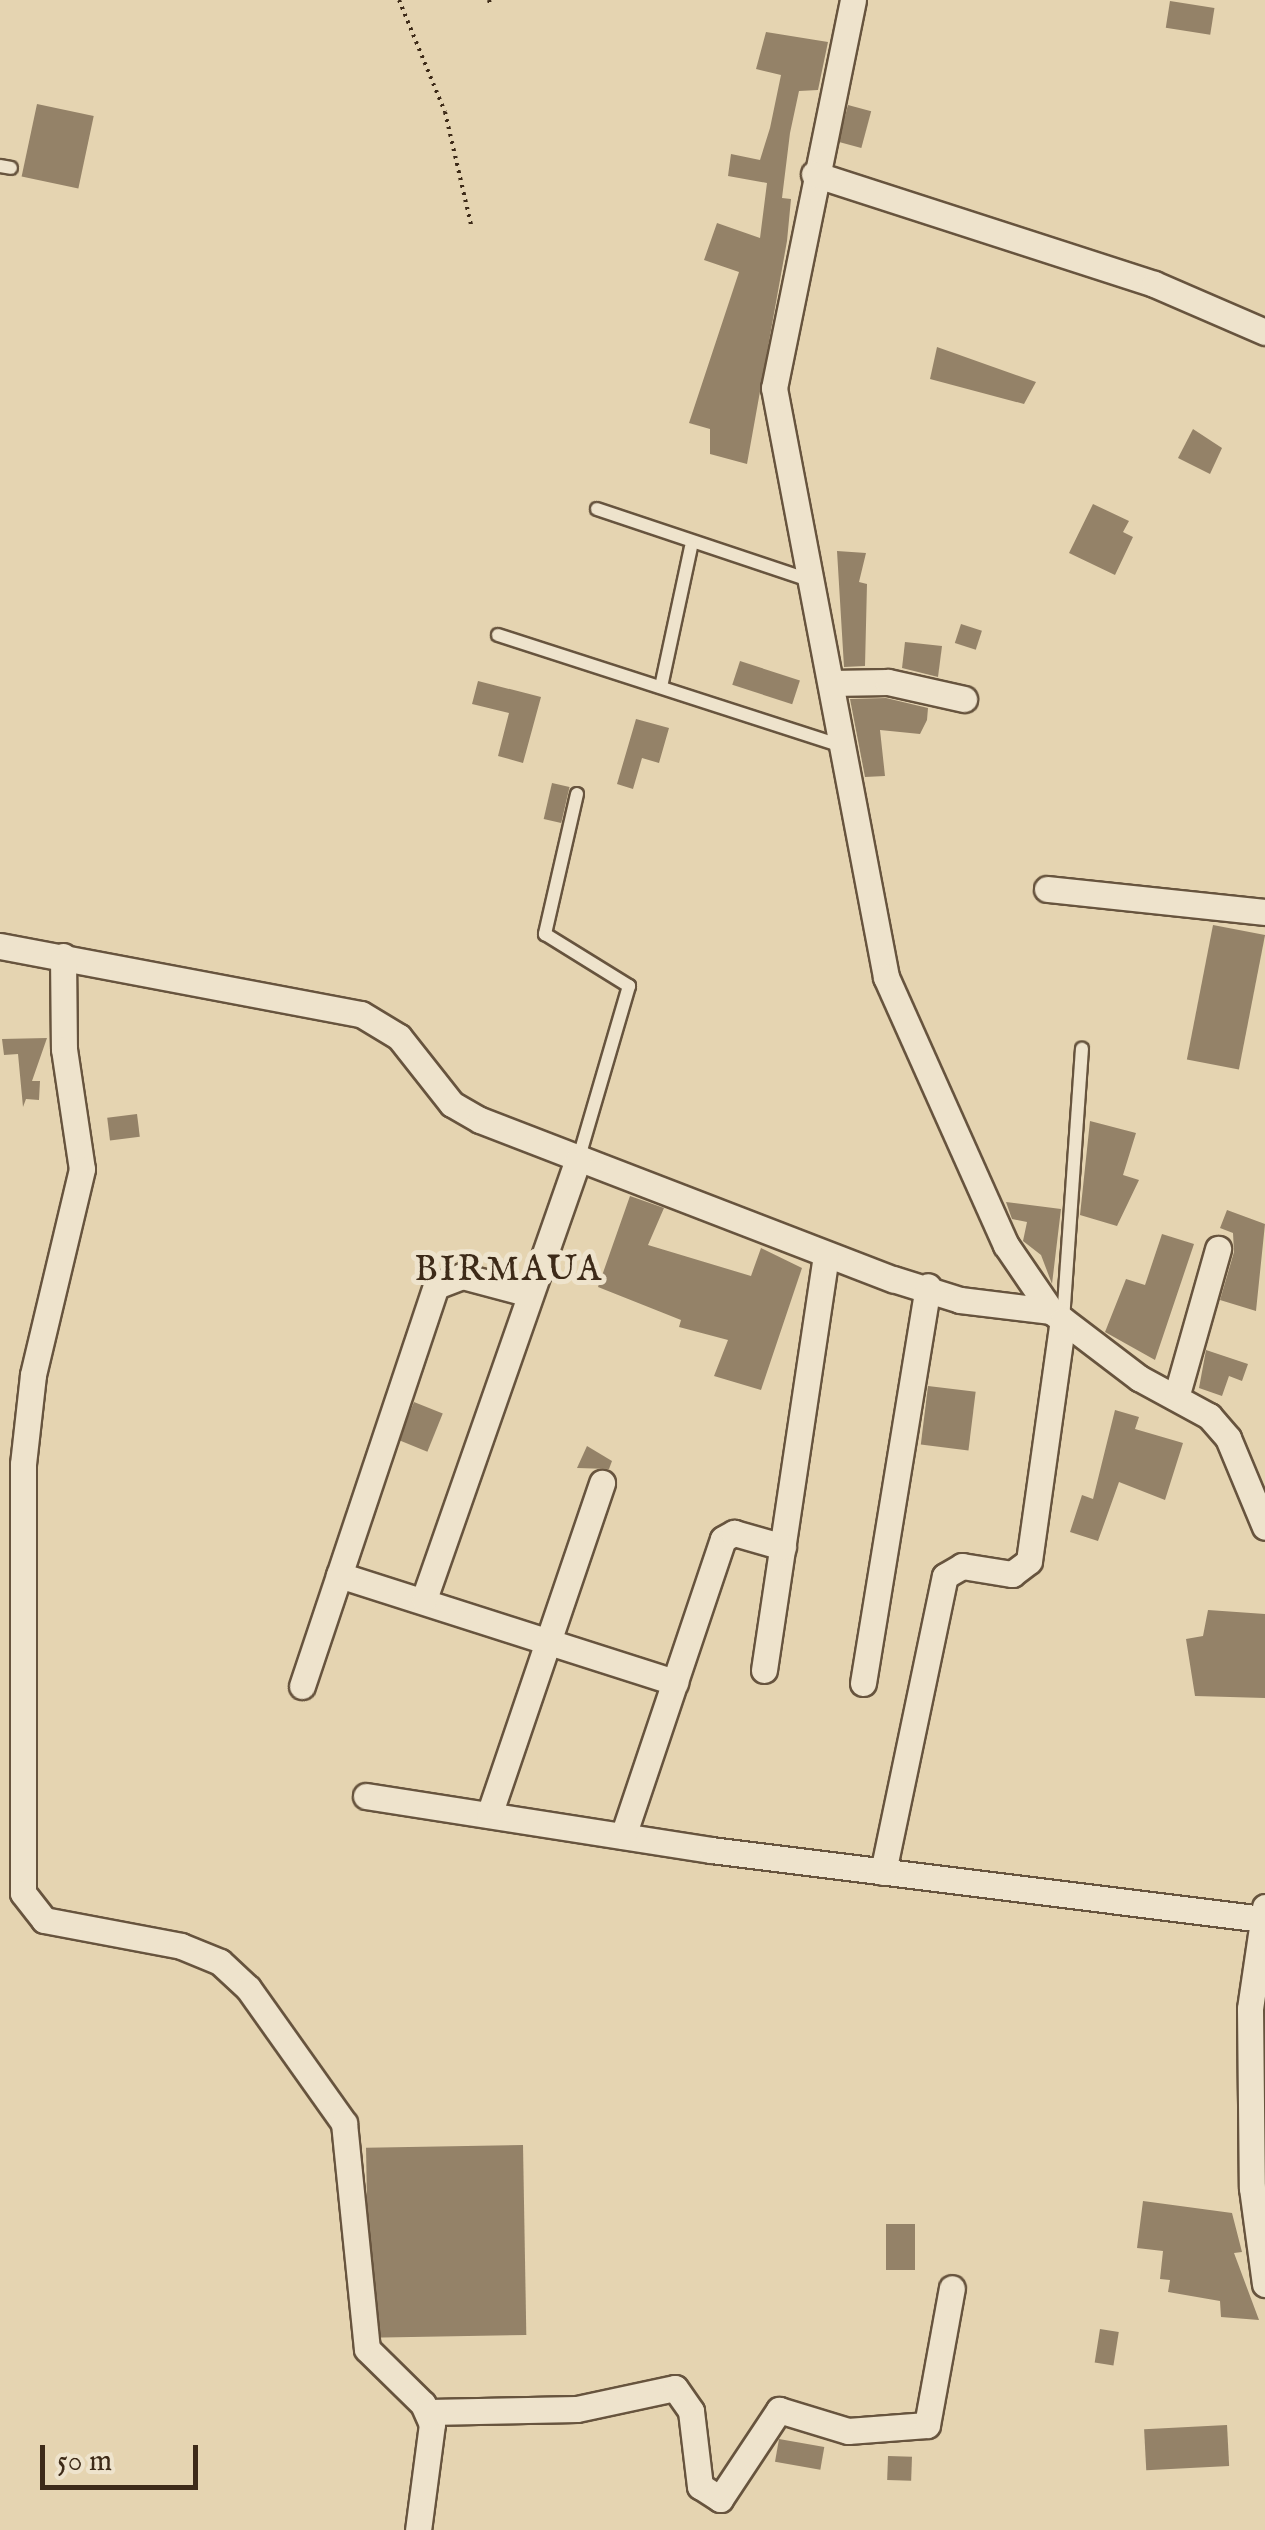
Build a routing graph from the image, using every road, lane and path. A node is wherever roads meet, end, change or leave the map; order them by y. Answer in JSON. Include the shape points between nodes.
{"nodes":[{"id":1,"x":399,"y":0,"type":"edge"},
{"id":2,"x":853,"y":0,"type":"edge"},
{"id":3,"x":814,"y":174,"type":"junction"},
{"id":4,"x":472,"y":225,"type":"dead end"},
{"id":5,"x":1265,"y":332,"type":"edge"},
{"id":6,"x":597,"y":509,"type":"dead end"},
{"id":7,"x":692,"y":547,"type":"junction"},
{"id":8,"x":809,"y":580,"type":"junction"},
{"id":9,"x":498,"y":634,"type":"dead end"},
{"id":10,"x":831,"y":683,"type":"junction"},
{"id":11,"x":660,"y":686,"type":"junction"},
{"id":12,"x":964,"y":699,"type":"dead end"},
{"id":13,"x":841,"y":746,"type":"junction"},
{"id":14,"x":577,"y":794,"type":"dead end"},
{"id":15,"x":1047,"y":888,"type":"dead end"},
{"id":16,"x":1265,"y":912,"type":"edge"},
{"id":17,"x":0,"y":946,"type":"edge"},
{"id":18,"x":63,"y":956,"type":"junction"},
{"id":19,"x":1082,"y":1049,"type":"dead end"},
{"id":20,"x":578,"y":1156,"type":"junction"},
{"id":21,"x":1218,"y":1249,"type":"dead end"},
{"id":22,"x":826,"y":1256,"type":"junction"},
{"id":23,"x":928,"y":1286,"type":"junction"},
{"id":24,"x":530,"y":1294,"type":"junction"},
{"id":25,"x":1057,"y":1316,"type":"junction"},
{"id":26,"x":1178,"y":1394,"type":"junction"},
{"id":27,"x":602,"y":1483,"type":"dead end"},
{"id":28,"x":1265,"y":1528,"type":"edge"},
{"id":29,"x":782,"y":1546,"type":"junction"},
{"id":30,"x":339,"y":1574,"type":"junction"},
{"id":31,"x":424,"y":1599,"type":"junction"},
{"id":32,"x":546,"y":1637,"type":"junction"},
{"id":33,"x":764,"y":1670,"type":"dead end"},
{"id":34,"x":675,"y":1682,"type":"junction"},
{"id":35,"x":863,"y":1683,"type":"dead end"},
{"id":36,"x":302,"y":1686,"type":"dead end"},
{"id":37,"x":366,"y":1796,"type":"dead end"},
{"id":38,"x":488,"y":1815,"type":"junction"},
{"id":39,"x":11,"y":1827,"type":"edge"},
{"id":40,"x":624,"y":1836,"type":"junction"},
{"id":41,"x":883,"y":1872,"type":"junction"},
{"id":42,"x":1264,"y":1913,"type":"edge"},
{"id":43,"x":1265,"y":2284,"type":"edge"},
{"id":44,"x":952,"y":2288,"type":"dead end"},
{"id":45,"x":429,"y":2412,"type":"junction"},
{"id":46,"x":418,"y":2530,"type":"edge"}],
"edges":[{"from":1,"to":4,"type":"path","via":[[445,112]]},
{"from":2,"to":3,"type":"street"},
{"from":3,"to":5,"type":"street","via":[[1154,284]]},
{"from":3,"to":8,"type":"street","via":[[774,388]]},
{"from":6,"to":7,"type":"lane"},
{"from":7,"to":8,"type":"lane"},
{"from":7,"to":11,"type":"lane"},
{"from":8,"to":10,"type":"street"},
{"from":9,"to":11,"type":"lane"},
{"from":10,"to":12,"type":"street","via":[[888,682]]},
{"from":10,"to":13,"type":"street"},
{"from":11,"to":13,"type":"lane"},
{"from":13,"to":25,"type":"street","via":[[886,976],[1006,1245]]},
{"from":14,"to":20,"type":"lane","via":[[544,934],[629,986]]},
{"from":15,"to":16,"type":"street"},
{"from":17,"to":18,"type":"street"},
{"from":18,"to":20,"type":"street","via":[[329,1004],[399,1037],[431,1080],[480,1120]]},
{"from":18,"to":39,"type":"street","via":[[64,1049],[82,1169],[33,1375],[24,1447]]},
{"from":19,"to":25,"type":"lane"},
{"from":20,"to":22,"type":"street"},
{"from":20,"to":24,"type":"street"},
{"from":21,"to":26,"type":"street"},
{"from":22,"to":23,"type":"street"},
{"from":22,"to":29,"type":"street"},
{"from":23,"to":25,"type":"street","via":[[960,1300]]},
{"from":23,"to":35,"type":"street"},
{"from":24,"to":30,"type":"street","via":[[462,1276],[436,1286]]},
{"from":24,"to":31,"type":"street"},
{"from":25,"to":26,"type":"street","via":[[1140,1378]]},
{"from":25,"to":41,"type":"street","via":[[1029,1562],[1012,1574],[956,1566],[945,1576]]},
{"from":26,"to":28,"type":"street","via":[[1228,1438]]},
{"from":27,"to":32,"type":"street"},
{"from":29,"to":33,"type":"street"},
{"from":29,"to":34,"type":"street","via":[[725,1536]]},
{"from":30,"to":31,"type":"street"},
{"from":30,"to":36,"type":"street"},
{"from":31,"to":32,"type":"street"},
{"from":32,"to":34,"type":"street"},
{"from":32,"to":38,"type":"street"},
{"from":34,"to":40,"type":"street"},
{"from":37,"to":38,"type":"street"},
{"from":38,"to":40,"type":"street"},
{"from":39,"to":45,"type":"street","via":[[34,1913],[220,1962],[248,1988],[334,2109],[351,2149],[366,2350]]},
{"from":40,"to":41,"type":"street"},
{"from":41,"to":42,"type":"street"},
{"from":42,"to":43,"type":"street","via":[[1250,2009],[1252,2188]]},
{"from":44,"to":45,"type":"street","via":[[927,2425],[848,2431],[779,2410],[720,2499],[700,2486],[691,2411],[675,2388],[578,2410]]},
{"from":45,"to":46,"type":"street","via":[[433,2446]]}]}
